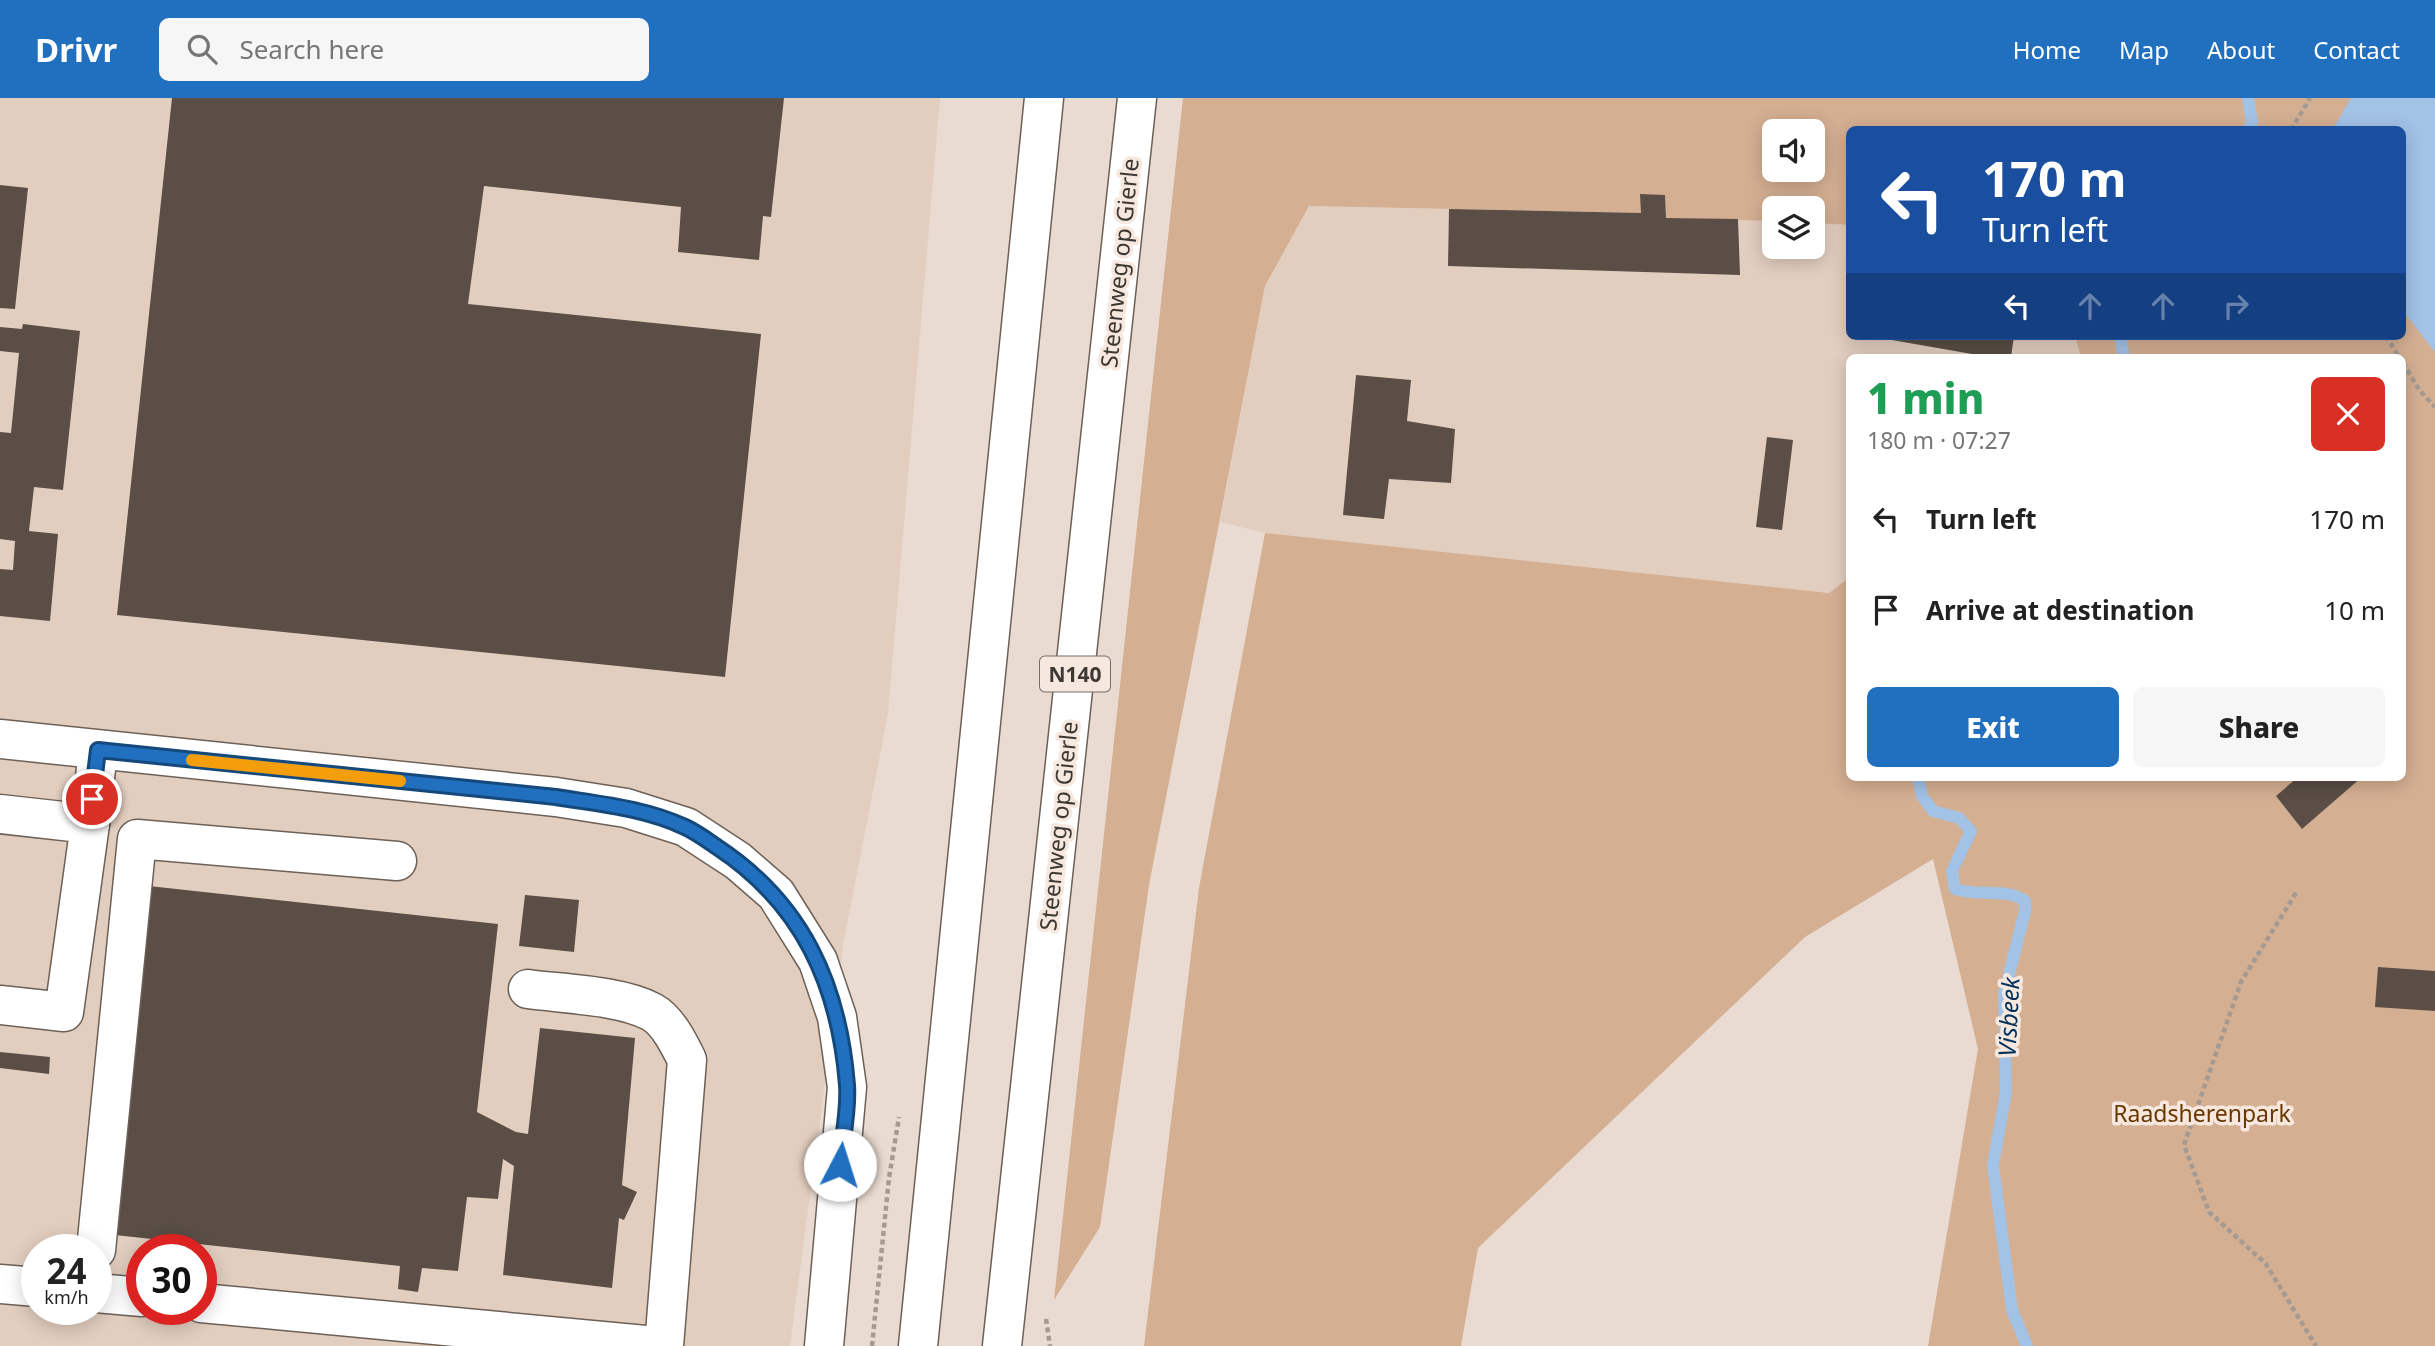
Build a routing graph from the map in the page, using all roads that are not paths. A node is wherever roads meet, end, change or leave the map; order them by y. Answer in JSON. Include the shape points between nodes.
{"nodes":[{"id":1,"x":1044,"y":98,"type":"edge"},
{"id":2,"x":1137,"y":98,"type":"edge"},
{"id":3,"x":0,"y":739,"type":"edge"},
{"id":4,"x":98,"y":750,"type":"junction"},
{"id":5,"x":0,"y":814,"type":"edge"},
{"id":6,"x":90,"y":824,"type":"junction"},
{"id":7,"x":397,"y":861,"type":"dead end"},
{"id":8,"x":528,"y":989,"type":"dead end"},
{"id":9,"x":0,"y":1005,"type":"edge"},
{"id":10,"x":98,"y":1234,"type":"edge"},
{"id":11,"x":0,"y":1284,"type":"edge"},
{"id":12,"x":21,"y":1286,"type":"edge"},
{"id":13,"x":217,"y":1305,"type":"edge"},
{"id":14,"x":656,"y":1346,"type":"edge"},
{"id":15,"x":664,"y":1346,"type":"edge"},
{"id":16,"x":824,"y":1346,"type":"edge"},
{"id":17,"x":918,"y":1346,"type":"edge"},
{"id":18,"x":1002,"y":1346,"type":"edge"}],
"edges":[{"from":1,"to":17,"type":"main road"},
{"from":2,"to":18,"type":"main road","name":"Steenweg op Gierle","number":"N140"},
{"from":3,"to":4,"type":"main road"},
{"from":4,"to":6,"type":"main road"},
{"from":4,"to":16,"type":"main road","via":[[626,808],[686,827],[737,861],[775,894],[818,961],[837,1017],[847,1087]]},
{"from":5,"to":6,"type":"main road"},
{"from":6,"to":9,"type":"main road","via":[[64,1012]]},
{"from":7,"to":10,"type":"main road","via":[[137,839]]},
{"from":8,"to":15,"type":"main road","via":[[653,1012],[676,1038],[687,1060]]},
{"from":11,"to":12,"type":"main road"},
{"from":13,"to":14,"type":"main road"}]}
